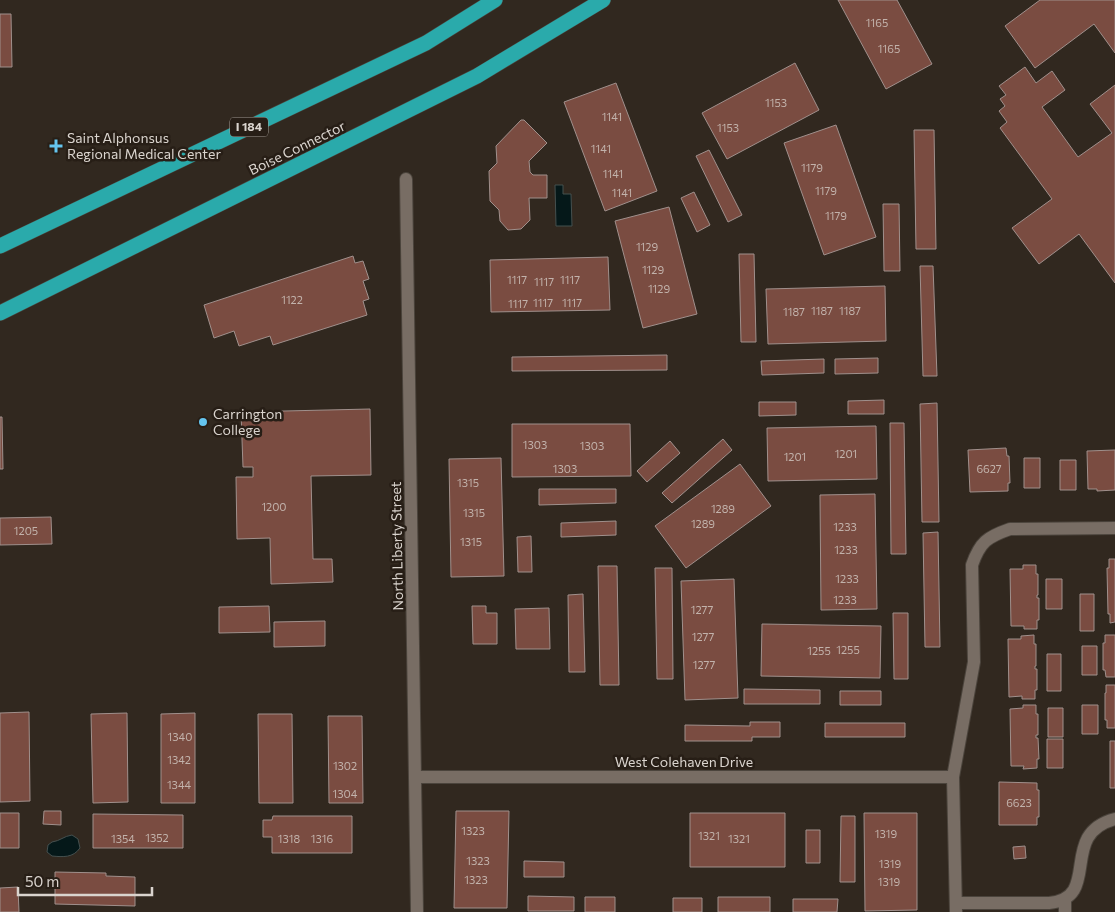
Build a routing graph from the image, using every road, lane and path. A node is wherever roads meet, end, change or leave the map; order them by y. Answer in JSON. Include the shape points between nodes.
{"nodes":[{"id":1,"x":494,"y":0,"type":"edge"},
{"id":2,"x":602,"y":0,"type":"edge"},
{"id":3,"x":406,"y":179,"type":"dead end"},
{"id":4,"x":0,"y":246,"type":"edge"},
{"id":5,"x":0,"y":313,"type":"edge"},
{"id":6,"x":1115,"y":528,"type":"edge"},
{"id":7,"x":953,"y":777,"type":"junction"},
{"id":8,"x":415,"y":778,"type":"junction"},
{"id":9,"x":1115,"y":819,"type":"edge"},
{"id":10,"x":1065,"y":898,"type":"junction"},
{"id":11,"x":956,"y":908,"type":"edge"},
{"id":12,"x":417,"y":912,"type":"edge"},
{"id":13,"x":1065,"y":912,"type":"edge"}],
"edges":[{"from":1,"to":4,"type":"highway","number":"I 184","via":[[426,43]]},
{"from":2,"to":5,"type":"highway","name":"Boise Connector","via":[[476,76]]},
{"from":3,"to":8,"type":"street","name":"North Liberty Street"},
{"from":6,"to":7,"type":"street","via":[[1010,529],[984,541],[972,565],[974,662]]},
{"from":7,"to":8,"type":"street","name":"West Colehaven Drive"},
{"from":7,"to":11,"type":"street"},
{"from":8,"to":12,"type":"street","name":"North Liberty Street"},
{"from":9,"to":10,"type":"street","via":[[1103,822],[1085,840],[1080,856],[1079,882]]},
{"from":10,"to":11,"type":"street","via":[[1049,903]]},
{"from":10,"to":13,"type":"street"}]}
